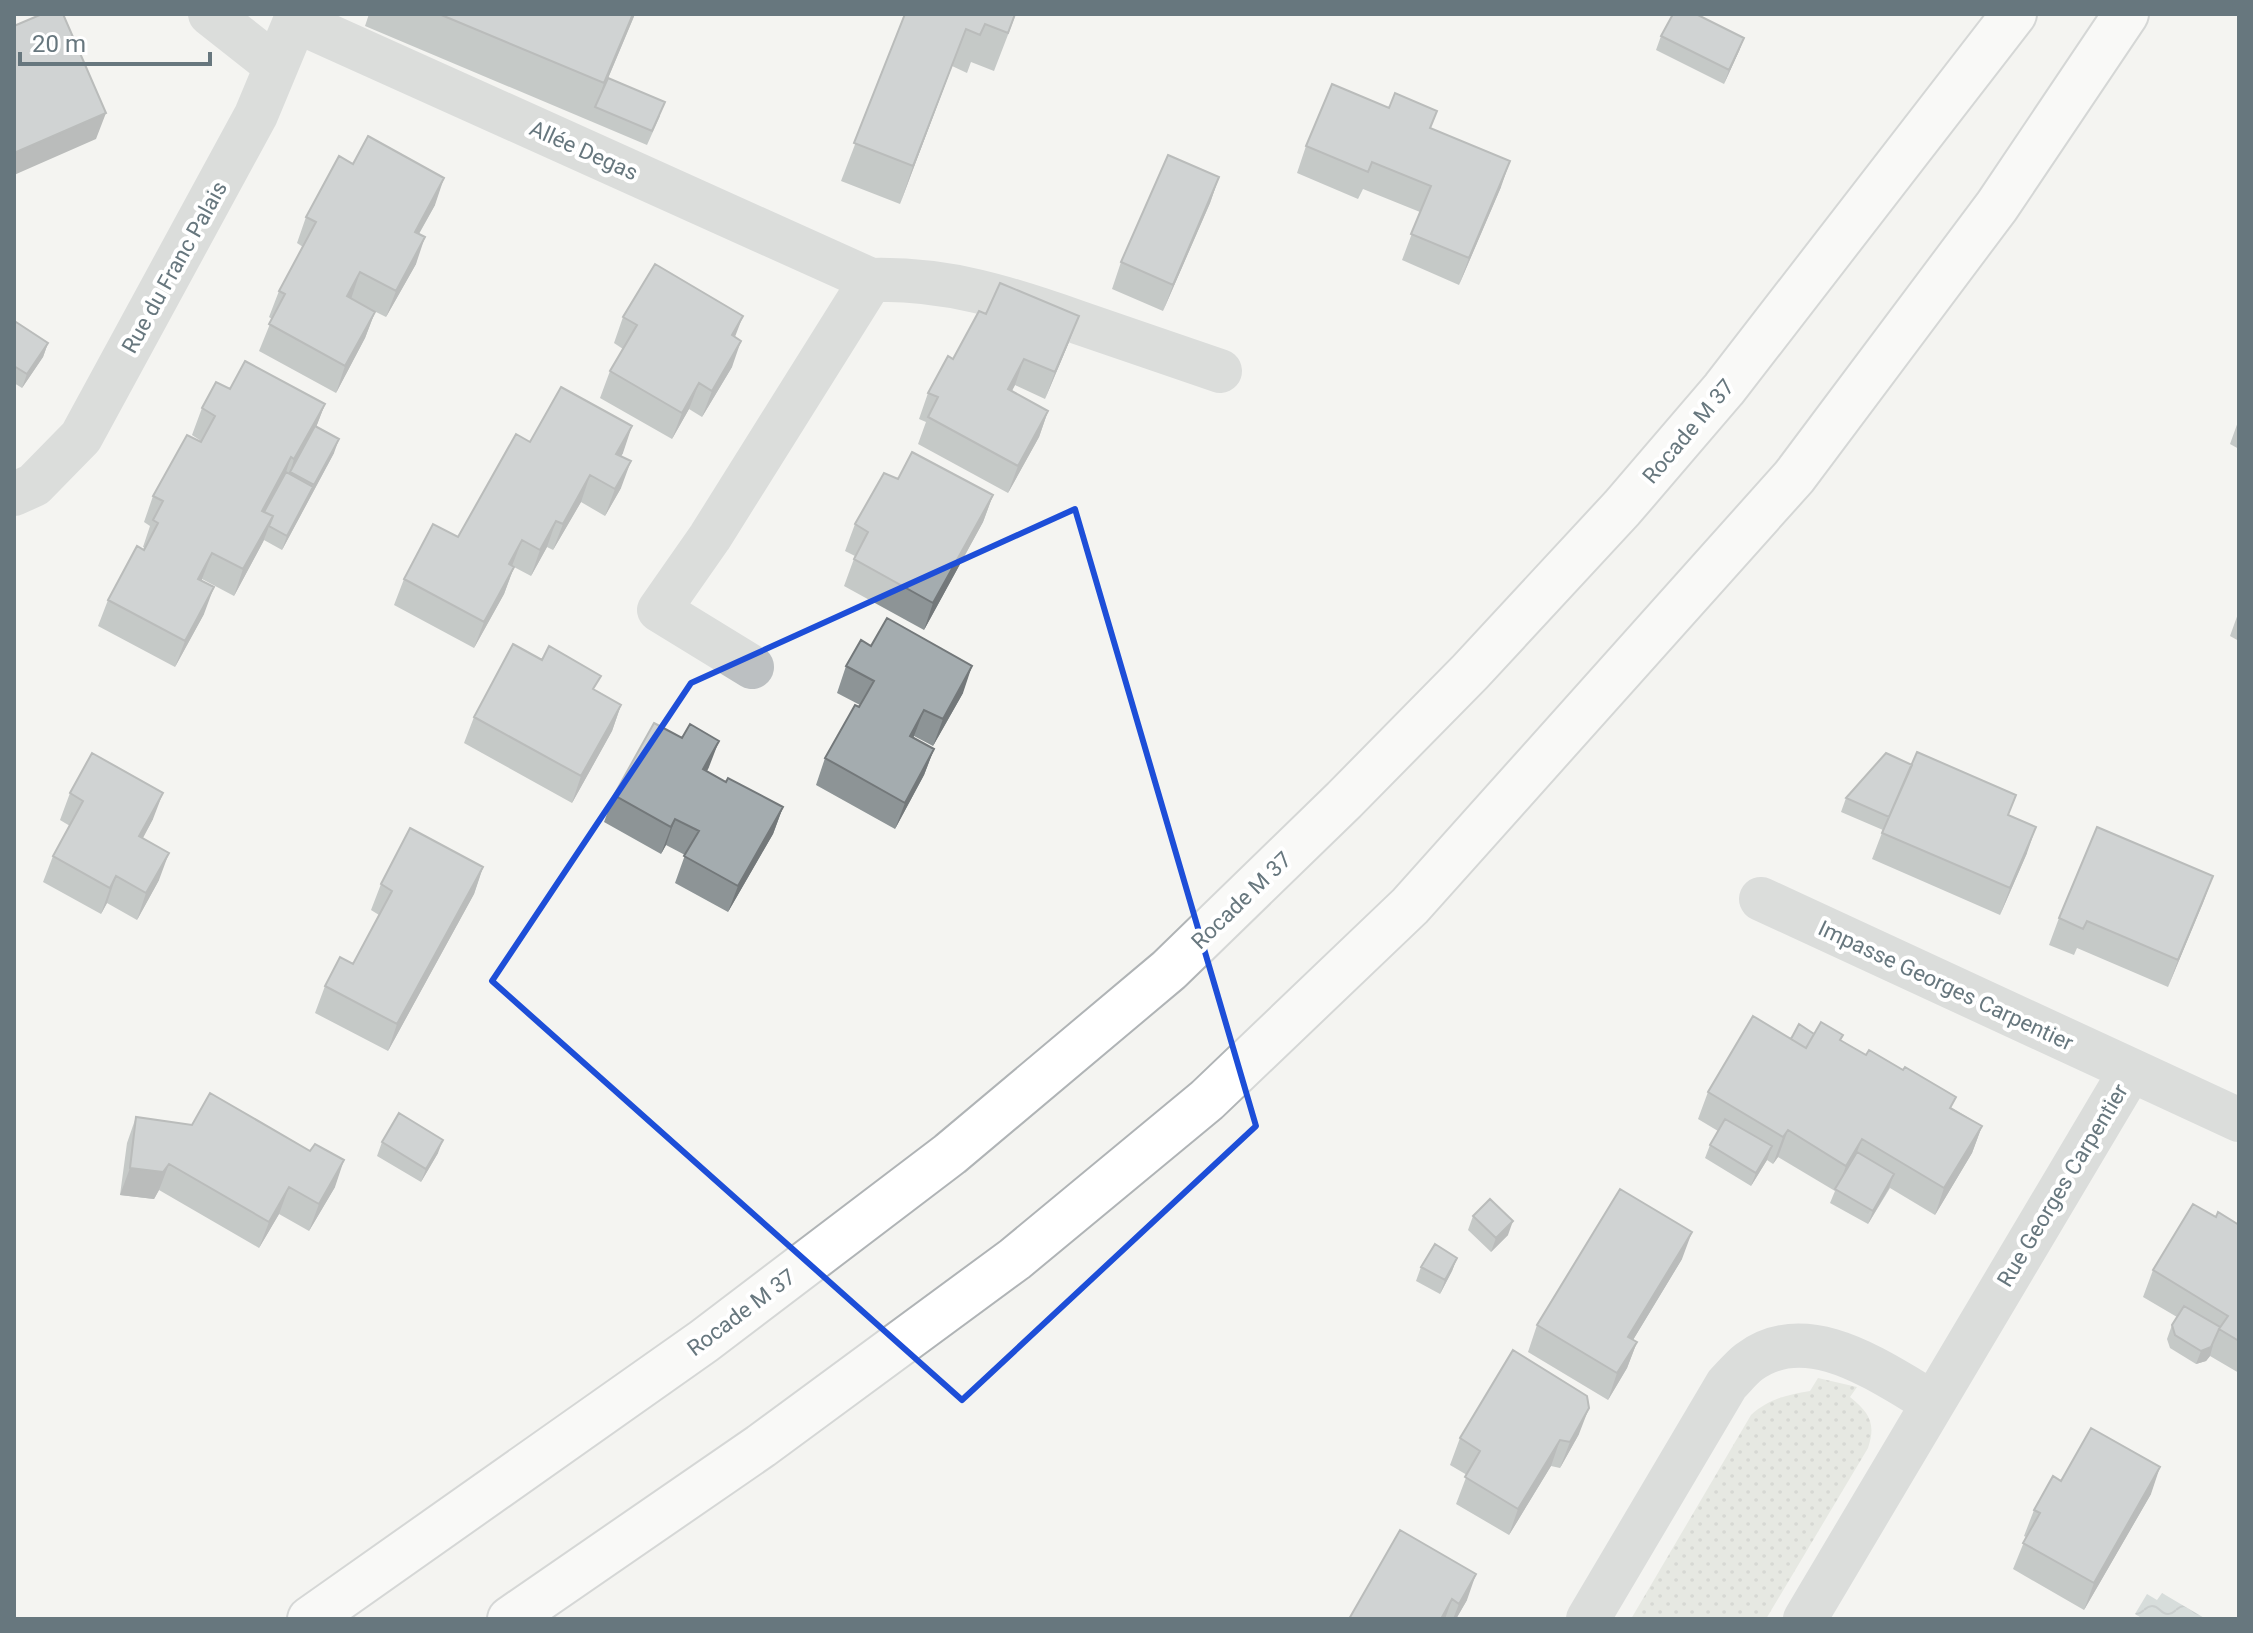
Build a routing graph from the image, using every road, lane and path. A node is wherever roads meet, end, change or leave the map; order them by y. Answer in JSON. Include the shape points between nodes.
{"nodes":[{"id":1,"x":210,"y":14,"type":"edge"},
{"id":2,"x":2014,"y":14,"type":"edge"},
{"id":3,"x":2126,"y":14,"type":"edge"},
{"id":4,"x":297,"y":18,"type":"edge"},
{"id":5,"x":276,"y":66,"type":"junction"},
{"id":6,"x":871,"y":280,"type":"junction"},
{"id":7,"x":1220,"y":371,"type":"dead end"},
{"id":8,"x":14,"y":494,"type":"edge"},
{"id":9,"x":752,"y":667,"type":"dead end"},
{"id":10,"x":1761,"y":899,"type":"dead end"},
{"id":11,"x":2131,"y":1070,"type":"junction"},
{"id":12,"x":2239,"y":1120,"type":"edge"},
{"id":13,"x":1932,"y":1402,"type":"junction"},
{"id":14,"x":310,"y":1619,"type":"edge"},
{"id":15,"x":510,"y":1619,"type":"edge"},
{"id":16,"x":1588,"y":1619,"type":"edge"},
{"id":17,"x":1805,"y":1619,"type":"edge"}],
"edges":[{"from":1,"to":5,"type":"street"},
{"from":2,"to":14,"type":"highway","name":"Rocade M 37","via":[[1724,389],[1622,508],[1470,672],[1169,970],[950,1154],[729,1322]]},
{"from":3,"to":15,"type":"highway","via":[[1997,206],[1794,477],[1410,906],[1207,1100],[1015,1259],[761,1446]]},
{"from":4,"to":5,"type":"street","name":"Rue du Franc Palais"},
{"from":4,"to":6,"type":"street","name":"Allée Degas"},
{"from":5,"to":8,"type":"street","name":"Rue du Franc Palais","via":[[256,115],[81,437],[34,485]]},
{"from":6,"to":7,"type":"street","name":"Allée Degas","via":[[937,282],[1006,297]]},
{"from":6,"to":9,"type":"street","via":[[659,610]]},
{"from":10,"to":11,"type":"street","name":"Impasse Georges Carpentier"},
{"from":11,"to":12,"type":"street","name":"Rue Georges Carpentier"},
{"from":11,"to":13,"type":"street","name":"Rue Georges Carpentier"},
{"from":13,"to":16,"type":"street","via":[[1843,1352],[1807,1345],[1777,1349],[1751,1361],[1727,1384]]},
{"from":13,"to":17,"type":"street","name":"Rue Georges Carpentier"}]}
